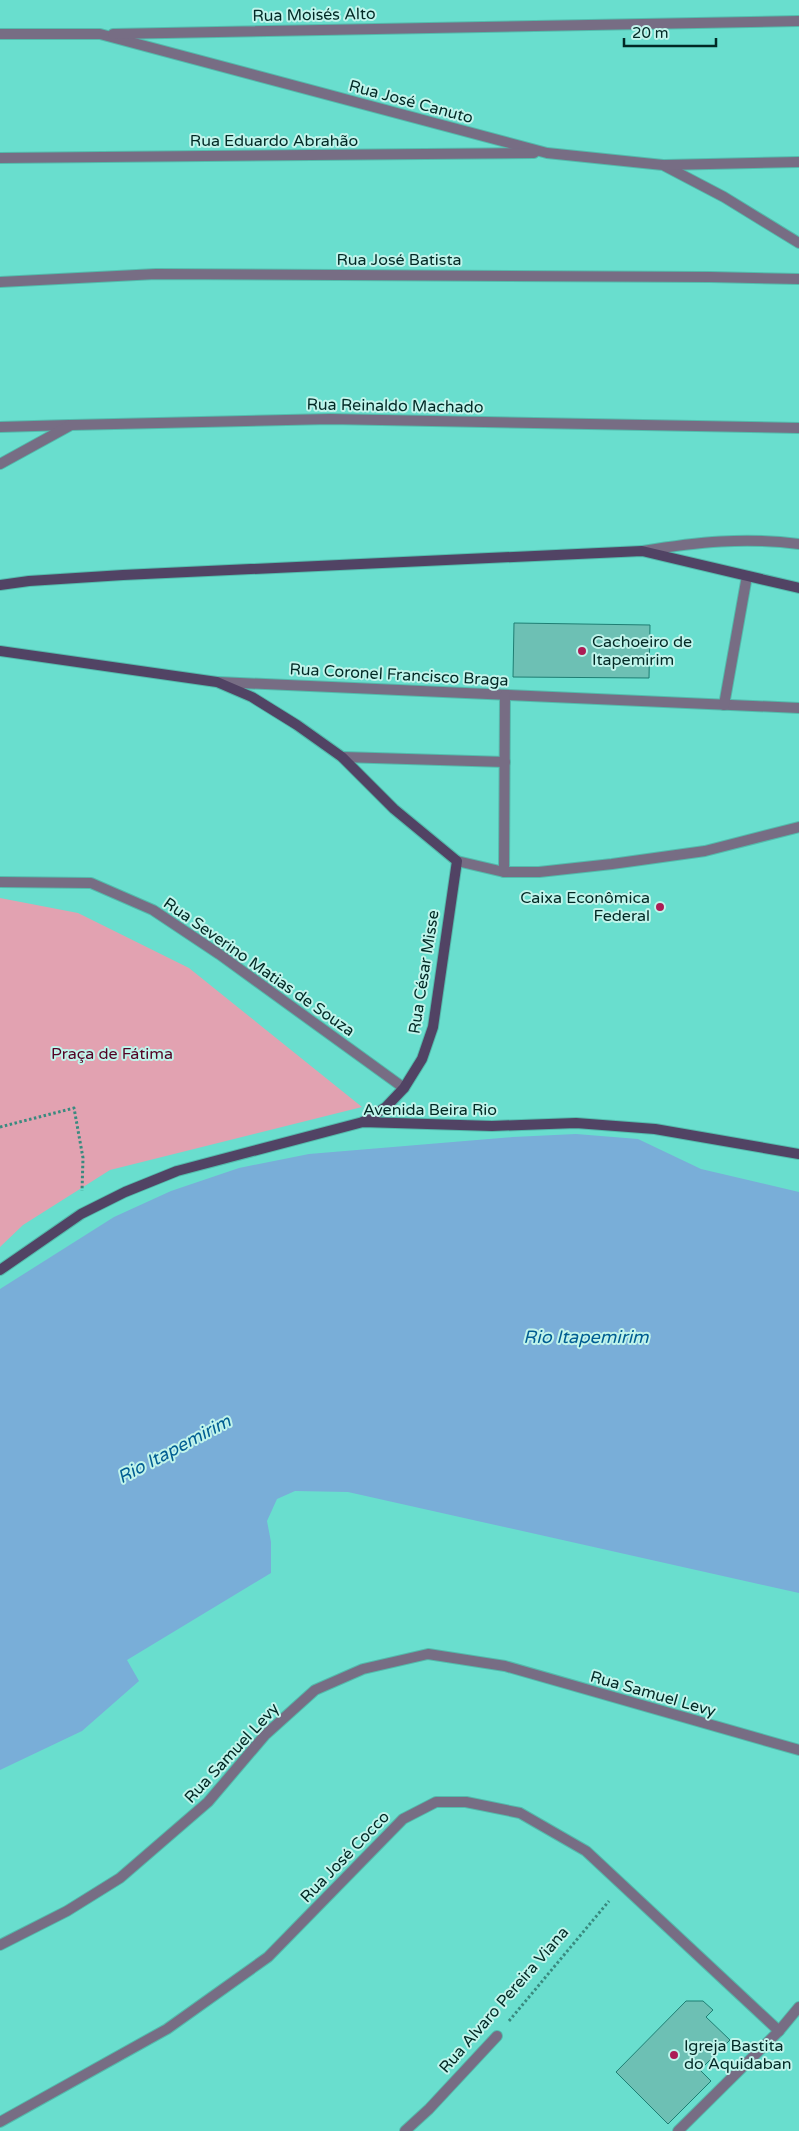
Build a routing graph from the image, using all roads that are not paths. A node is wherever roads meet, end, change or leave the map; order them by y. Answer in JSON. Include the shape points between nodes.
{"nodes":[{"id":1,"x":799,"y":21,"type":"edge"},
{"id":2,"x":0,"y":34,"type":"edge"},
{"id":3,"x":100,"y":34,"type":"junction"},
{"id":4,"x":547,"y":153,"type":"junction"},
{"id":5,"x":0,"y":158,"type":"edge"},
{"id":6,"x":799,"y":162,"type":"edge"},
{"id":7,"x":663,"y":165,"type":"junction"},
{"id":8,"x":799,"y":243,"type":"edge"},
{"id":9,"x":799,"y":280,"type":"edge"},
{"id":10,"x":0,"y":282,"type":"edge"},
{"id":11,"x":71,"y":425,"type":"junction"},
{"id":12,"x":0,"y":427,"type":"edge"},
{"id":13,"x":799,"y":428,"type":"edge"},
{"id":14,"x":0,"y":464,"type":"edge"},
{"id":15,"x":799,"y":544,"type":"edge"},
{"id":16,"x":642,"y":551,"type":"junction"},
{"id":17,"x":747,"y":576,"type":"junction"},
{"id":18,"x":0,"y":585,"type":"edge"},
{"id":19,"x":799,"y":588,"type":"edge"},
{"id":20,"x":0,"y":651,"type":"edge"},
{"id":21,"x":218,"y":682,"type":"junction"},
{"id":22,"x":505,"y":695,"type":"junction"},
{"id":23,"x":724,"y":705,"type":"junction"},
{"id":24,"x":799,"y":708,"type":"edge"},
{"id":25,"x":342,"y":757,"type":"junction"},
{"id":26,"x":505,"y":762,"type":"junction"},
{"id":27,"x":799,"y":827,"type":"edge"},
{"id":28,"x":457,"y":861,"type":"junction"},
{"id":29,"x":504,"y":872,"type":"junction"},
{"id":30,"x":0,"y":882,"type":"edge"},
{"id":31,"x":404,"y":1088,"type":"junction"},
{"id":32,"x":363,"y":1122,"type":"junction"},
{"id":33,"x":799,"y":1154,"type":"edge"},
{"id":34,"x":0,"y":1270,"type":"edge"},
{"id":35,"x":799,"y":1750,"type":"edge"},
{"id":36,"x":0,"y":1945,"type":"edge"},
{"id":37,"x":799,"y":2007,"type":"edge"},
{"id":38,"x":779,"y":2031,"type":"junction"},
{"id":39,"x":497,"y":2036,"type":"road end"},
{"id":40,"x":0,"y":2122,"type":"edge"},
{"id":41,"x":405,"y":2131,"type":"edge"},
{"id":42,"x":678,"y":2131,"type":"edge"}],
"edges":[{"from":1,"to":3,"type":"street","name":"Rua Moisés Alto"},
{"from":2,"to":3,"type":"street","name":"Rua José Canuto"},
{"from":3,"to":4,"type":"street","name":"Rua José Canuto"},
{"from":4,"to":5,"type":"street","name":"Rua Eduardo Abrahão"},
{"from":4,"to":7,"type":"street","name":"Rua José Canuto"},
{"from":6,"to":7,"type":"street"},
{"from":7,"to":8,"type":"street","name":"Rua José Canuto"},
{"from":9,"to":10,"type":"street","name":"Rua José Batista","via":[[156,274]]},
{"from":11,"to":12,"type":"street"},
{"from":11,"to":13,"type":"street","name":"Rua Reinaldo Machado","via":[[330,419]]},
{"from":11,"to":14,"type":"street","name":"Rua Reinaldo Machado"},
{"from":15,"to":16,"type":"street","via":[[772,540],[701,542]]},
{"from":16,"to":17,"type":"main road"},
{"from":16,"to":18,"type":"main road","via":[[123,575]]},
{"from":17,"to":19,"type":"main road"},
{"from":17,"to":23,"type":"street"},
{"from":20,"to":21,"type":"main road","name":"Rua Coronel Francisco Braga"},
{"from":21,"to":22,"type":"street","name":"Rua Coronel Francisco Braga"},
{"from":21,"to":25,"type":"main road","via":[[252,697]]},
{"from":22,"to":23,"type":"street","name":"Rua Coronel Francisco Braga"},
{"from":22,"to":26,"type":"street"},
{"from":23,"to":24,"type":"street","name":"Rua Coronel Francisco Braga"},
{"from":25,"to":26,"type":"street"},
{"from":25,"to":28,"type":"main road","via":[[394,810]]},
{"from":26,"to":29,"type":"street"},
{"from":27,"to":29,"type":"street","via":[[705,851],[540,872]]},
{"from":28,"to":29,"type":"street"},
{"from":28,"to":31,"type":"main road","name":"Rua César Misse","via":[[433,1027],[422,1059]]},
{"from":30,"to":31,"type":"street","name":"Rua Severino Matias de Souza","via":[[92,883],[153,910]]},
{"from":31,"to":32,"type":"main road","name":"Rua César Misse","via":[[386,1107]]},
{"from":32,"to":33,"type":"main road","name":"Avenida Beira Rio","via":[[492,1126],[576,1123],[655,1129]]},
{"from":32,"to":34,"type":"main road","name":"Avenida Beira Rio","via":[[177,1171],[125,1192],[81,1214]]},
{"from":35,"to":36,"type":"street","name":"Rua Samuel Levy","via":[[505,1666],[428,1654],[363,1669],[315,1690],[265,1736],[208,1802],[120,1878]]},
{"from":37,"to":38,"type":"street"},
{"from":38,"to":40,"type":"street","name":"Rua José Cocco","via":[[586,1851],[520,1813],[466,1802],[436,1802],[402,1819],[268,1957],[167,2029]]},
{"from":38,"to":42,"type":"street"},
{"from":39,"to":41,"type":"street","name":"Rua Alvaro Pereira Viana","via":[[430,2109]]}]}
